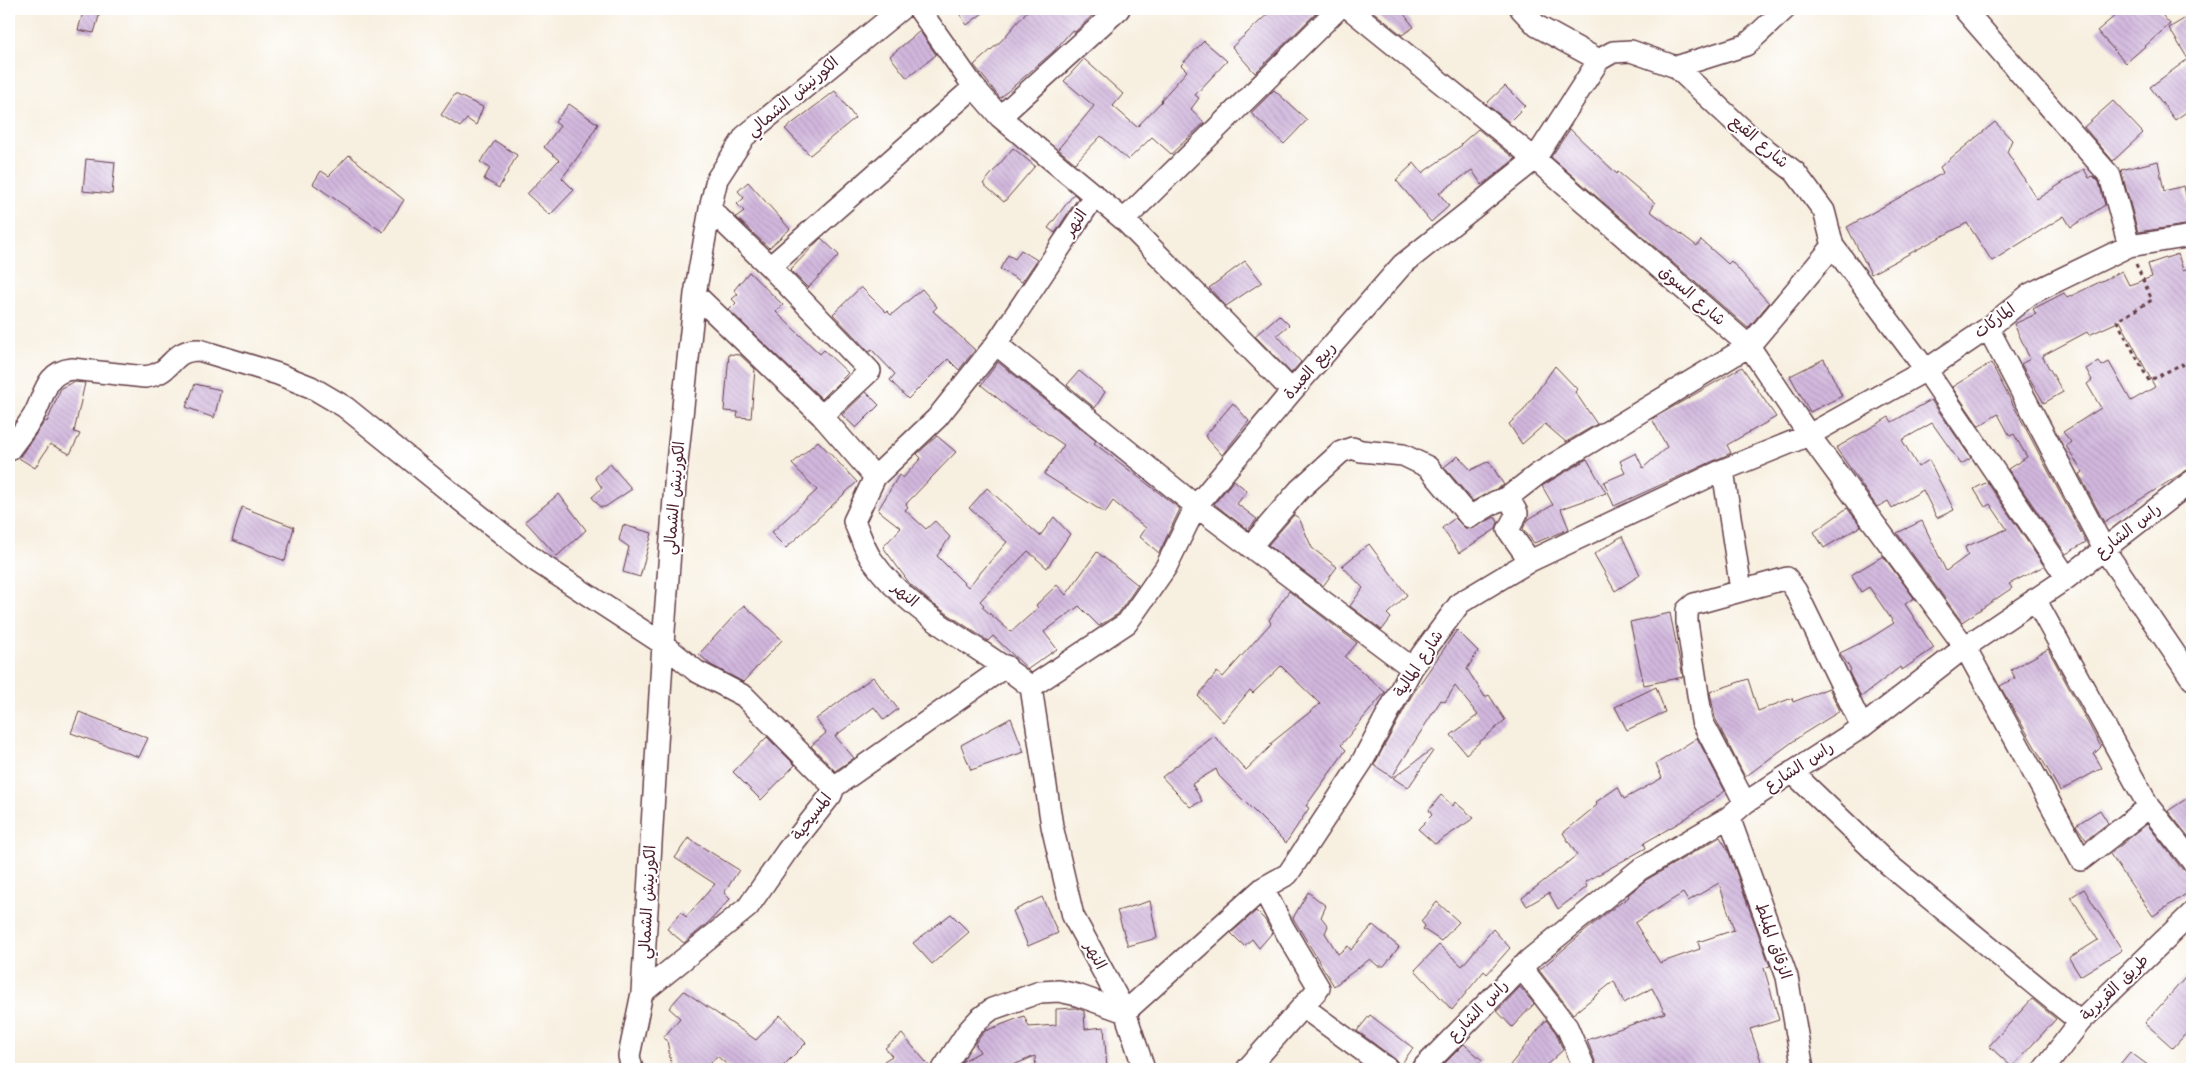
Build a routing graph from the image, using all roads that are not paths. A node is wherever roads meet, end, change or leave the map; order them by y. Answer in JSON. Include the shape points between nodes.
{"nodes":[{"id":1,"x":901,"y":9,"type":"edge"},
{"id":2,"x":919,"y":9,"type":"edge"},
{"id":3,"x":1119,"y":9,"type":"edge"},
{"id":4,"x":1338,"y":9,"type":"edge"},
{"id":5,"x":1350,"y":9,"type":"edge"},
{"id":6,"x":1521,"y":9,"type":"edge"},
{"id":7,"x":1785,"y":9,"type":"edge"},
{"id":8,"x":1964,"y":9,"type":"edge"},
{"id":9,"x":1599,"y":60,"type":"junction"},
{"id":10,"x":1676,"y":67,"type":"junction"},
{"id":11,"x":974,"y":87,"type":"junction"},
{"id":12,"x":1000,"y":117,"type":"junction"},
{"id":13,"x":1535,"y":158,"type":"junction"},
{"id":14,"x":1094,"y":195,"type":"junction"},
{"id":15,"x":710,"y":209,"type":"junction"},
{"id":16,"x":1124,"y":220,"type":"junction"},
{"id":17,"x":2192,"y":236,"type":"edge"},
{"id":18,"x":1833,"y":246,"type":"junction"},
{"id":19,"x":2129,"y":246,"type":"junction"},
{"id":20,"x":770,"y":267,"type":"junction"},
{"id":21,"x":695,"y":294,"type":"junction"},
{"id":22,"x":1988,"y":328,"type":"junction"},
{"id":23,"x":996,"y":344,"type":"junction"},
{"id":24,"x":1749,"y":346,"type":"junction"},
{"id":25,"x":1926,"y":370,"type":"junction"},
{"id":26,"x":1292,"y":391,"type":"junction"},
{"id":27,"x":822,"y":416,"type":"junction"},
{"id":28,"x":1809,"y":434,"type":"junction"},
{"id":29,"x":9,"y":450,"type":"edge"},
{"id":30,"x":1723,"y":470,"type":"junction"},
{"id":31,"x":875,"y":477,"type":"junction"},
{"id":32,"x":2192,"y":481,"type":"edge"},
{"id":33,"x":1508,"y":497,"type":"junction"},
{"id":34,"x":1196,"y":506,"type":"junction"},
{"id":35,"x":1250,"y":547,"type":"junction"},
{"id":36,"x":2104,"y":549,"type":"junction"},
{"id":37,"x":1530,"y":561,"type":"junction"},
{"id":38,"x":2067,"y":578,"type":"junction"},
{"id":39,"x":1741,"y":590,"type":"junction"},
{"id":40,"x":2034,"y":599,"type":"junction"},
{"id":41,"x":663,"y":644,"type":"junction"},
{"id":42,"x":1965,"y":647,"type":"junction"},
{"id":43,"x":1006,"y":666,"type":"junction"},
{"id":44,"x":1412,"y":668,"type":"junction"},
{"id":45,"x":2192,"y":679,"type":"edge"},
{"id":46,"x":1031,"y":687,"type":"junction"},
{"id":47,"x":1862,"y":727,"type":"junction"},
{"id":48,"x":1792,"y":772,"type":"junction"},
{"id":49,"x":834,"y":787,"type":"junction"},
{"id":50,"x":1745,"y":802,"type":"junction"},
{"id":51,"x":2149,"y":807,"type":"junction"},
{"id":52,"x":1729,"y":817,"type":"junction"},
{"id":53,"x":2192,"y":861,"type":"edge"},
{"id":54,"x":1263,"y":888,"type":"junction"},
{"id":55,"x":2192,"y":913,"type":"edge"},
{"id":56,"x":1521,"y":967,"type":"junction"},
{"id":57,"x":642,"y":993,"type":"junction"},
{"id":58,"x":1303,"y":1007,"type":"junction"},
{"id":59,"x":1125,"y":1012,"type":"junction"},
{"id":60,"x":2080,"y":1022,"type":"junction"},
{"id":61,"x":626,"y":1065,"type":"edge"},
{"id":62,"x":943,"y":1069,"type":"edge"},
{"id":63,"x":1144,"y":1069,"type":"edge"},
{"id":64,"x":1247,"y":1069,"type":"edge"},
{"id":65,"x":1388,"y":1069,"type":"edge"},
{"id":66,"x":1422,"y":1069,"type":"edge"},
{"id":67,"x":1585,"y":1069,"type":"edge"},
{"id":68,"x":1803,"y":1069,"type":"edge"},
{"id":69,"x":2044,"y":1069,"type":"edge"}],
"edges":[{"from":1,"to":15,"type":"street","name":"الكورنيش الشمالي","via":[[745,136],[717,179]]},
{"from":2,"to":11,"type":"street"},
{"from":3,"to":12,"type":"street"},
{"from":4,"to":16,"type":"street"},
{"from":5,"to":13,"type":"street","name":"شارع السوق"},
{"from":6,"to":9,"type":"street","via":[[1536,26]]},
{"from":7,"to":10,"type":"street","via":[[1746,44]]},
{"from":8,"to":19,"type":"street","via":[[2110,176]]},
{"from":9,"to":10,"type":"street","name":"شارع القبع","via":[[1613,52],[1631,51]]},
{"from":9,"to":13,"type":"street","name":"ربيع العبدة"},
{"from":10,"to":18,"type":"street","name":"شارع القبع","via":[[1755,141],[1795,172],[1824,211]]},
{"from":11,"to":12,"type":"street"},
{"from":11,"to":20,"type":"street"},
{"from":12,"to":14,"type":"street"},
{"from":13,"to":24,"type":"street","name":"شارع السوق"},
{"from":13,"to":26,"type":"street","name":"ربيع العبدة","via":[[1402,265]]},
{"from":14,"to":16,"type":"street"},
{"from":14,"to":23,"type":"street","name":"النهر"},
{"from":15,"to":20,"type":"street"},
{"from":15,"to":21,"type":"street","name":"الكورنيش الشمالي"},
{"from":16,"to":26,"type":"street"},
{"from":17,"to":19,"type":"street","name":"الماركات"},
{"from":18,"to":24,"type":"street"},
{"from":18,"to":25,"type":"street","name":"شارع القبع"},
{"from":19,"to":22,"type":"street","name":"الماركات","via":[[2030,294]]},
{"from":20,"to":27,"type":"street","via":[[870,371]]},
{"from":21,"to":27,"type":"street"},
{"from":21,"to":41,"type":"street","name":"الكورنيش الشمالي","via":[[676,472]]},
{"from":22,"to":25,"type":"street","name":"الماركات"},
{"from":22,"to":36,"type":"street"},
{"from":23,"to":31,"type":"street","name":"النهر","via":[[937,418]]},
{"from":23,"to":34,"type":"street"},
{"from":24,"to":28,"type":"street","name":"شارع السوق"},
{"from":24,"to":33,"type":"street","via":[[1538,474]]},
{"from":25,"to":28,"type":"street","name":"الماركات"},
{"from":25,"to":38,"type":"street","name":"شارع القبع"},
{"from":26,"to":34,"type":"street","name":"ربيع العبدة"},
{"from":27,"to":31,"type":"street"},
{"from":28,"to":30,"type":"street","name":"شارع المالية"},
{"from":28,"to":42,"type":"street","name":"شارع السوق"},
{"from":29,"to":41,"type":"street","via":[[34,415],[52,377],[61,370],[156,376],[188,350],[199,350],[260,368],[311,386],[344,407],[536,561]]},
{"from":30,"to":37,"type":"street","name":"شارع المالية"},
{"from":30,"to":39,"type":"street"},
{"from":31,"to":43,"type":"street","name":"النهر","via":[[854,522],[871,559],[895,589],[959,637]]},
{"from":32,"to":36,"type":"street","name":"راس الشارع"},
{"from":33,"to":35,"type":"street","via":[[1470,517],[1428,467],[1403,455],[1361,452],[1352,448],[1341,452],[1299,490]]},
{"from":33,"to":37,"type":"street","via":[[1517,513],[1508,530]]},
{"from":34,"to":35,"type":"street"},
{"from":34,"to":46,"type":"street","name":"ربيع العبدة","via":[[1166,567],[1127,623]]},
{"from":35,"to":44,"type":"street"},
{"from":36,"to":38,"type":"street","name":"راس الشارع"},
{"from":36,"to":45,"type":"street"},
{"from":37,"to":44,"type":"street","name":"شارع المالية","via":[[1460,603]]},
{"from":38,"to":40,"type":"street","name":"راس الشارع"},
{"from":39,"to":47,"type":"street","via":[[1787,578]]},
{"from":39,"to":50,"type":"street","via":[[1694,604],[1687,610],[1687,622],[1702,721]]},
{"from":40,"to":42,"type":"street","name":"راس الشارع"},
{"from":40,"to":51,"type":"street"},
{"from":41,"to":49,"type":"street","via":[[696,671],[744,696]]},
{"from":41,"to":57,"type":"street","name":"الكورنيش الشمالي"},
{"from":42,"to":47,"type":"street","name":"راس الشارع"},
{"from":42,"to":51,"type":"street","name":"شارع السوق","via":[[2081,860]]},
{"from":43,"to":46,"type":"street","name":"النهر"},
{"from":43,"to":49,"type":"street","name":"المسيحية"},
{"from":44,"to":54,"type":"street","name":"شارع المالية","via":[[1362,762],[1288,874]]},
{"from":46,"to":59,"type":"street","name":"النهر","via":[[1052,826],[1073,916]]},
{"from":47,"to":48,"type":"street","name":"راس الشارع"},
{"from":48,"to":50,"type":"street","name":"راس الشارع"},
{"from":48,"to":60,"type":"street","via":[[1888,864]]},
{"from":49,"to":57,"type":"street","name":"المسيحية","via":[[832,795],[748,907]]},
{"from":50,"to":52,"type":"street","name":"راس الشارع"},
{"from":51,"to":53,"type":"street"},
{"from":52,"to":56,"type":"street","name":"راس الشارع","via":[[1639,870]]},
{"from":52,"to":68,"type":"street","name":"الزقاق المبلط","via":[[1787,977]]},
{"from":54,"to":58,"type":"street","via":[[1319,988]]},
{"from":54,"to":59,"type":"street","name":"شارع المالية"},
{"from":55,"to":60,"type":"street","name":"طريق القريرية"},
{"from":56,"to":66,"type":"street","name":"راس الشارع"},
{"from":56,"to":67,"type":"street","via":[[1567,1027]]},
{"from":57,"to":61,"type":"street","name":"الكورنيش الشمالي"},
{"from":58,"to":64,"type":"street"},
{"from":58,"to":65,"type":"street"},
{"from":59,"to":62,"type":"street","via":[[1077,995],[1040,992],[992,1009],[979,1019]]},
{"from":59,"to":63,"type":"street","name":"النهر"},
{"from":60,"to":69,"type":"street","name":"طريق القريرية"}]}
